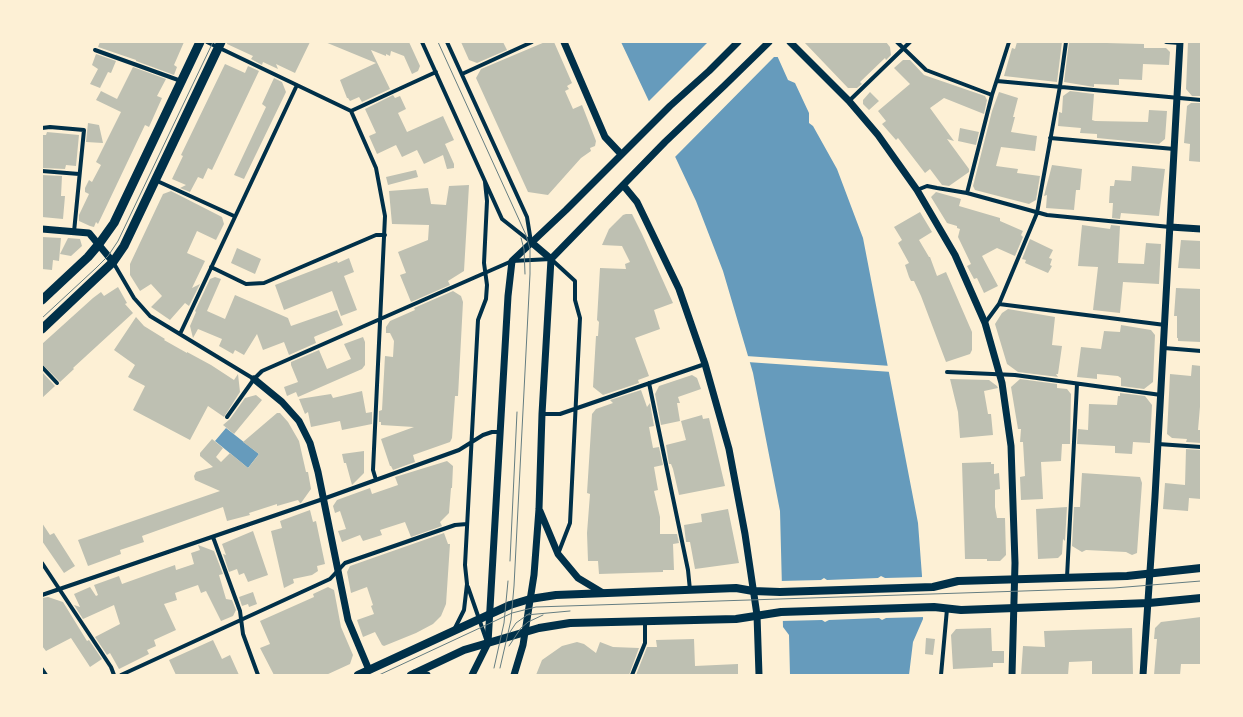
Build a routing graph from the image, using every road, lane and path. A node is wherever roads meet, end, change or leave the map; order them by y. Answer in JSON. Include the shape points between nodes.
{"nodes":[{"id":1,"x":200,"y":42,"type":"edge"},
{"id":2,"x":207,"y":42,"type":"edge"},
{"id":3,"x":422,"y":42,"type":"edge"},
{"id":4,"x":448,"y":42,"type":"edge"},
{"id":5,"x":532,"y":42,"type":"edge"},
{"id":6,"x":564,"y":42,"type":"edge"},
{"id":7,"x":738,"y":42,"type":"edge"},
{"id":8,"x":769,"y":42,"type":"edge"},
{"id":9,"x":790,"y":42,"type":"edge"},
{"id":10,"x":897,"y":42,"type":"edge"},
{"id":11,"x":910,"y":42,"type":"edge"},
{"id":12,"x":1009,"y":42,"type":"edge"},
{"id":13,"x":1066,"y":42,"type":"edge"},
{"id":14,"x":1166,"y":42,"type":"edge"},
{"id":15,"x":1180,"y":43,"type":"edge"},
{"id":16,"x":220,"y":45,"type":"edge"},
{"id":17,"x":904,"y":48,"type":"junction"},
{"id":18,"x":95,"y":50,"type":"dead end"},
{"id":19,"x":436,"y":72,"type":"junction"},
{"id":20,"x":462,"y":74,"type":"junction"},
{"id":21,"x":181,"y":81,"type":"junction"},
{"id":22,"x":997,"y":81,"type":"junction"},
{"id":23,"x":297,"y":85,"type":"junction"},
{"id":24,"x":1060,"y":86,"type":"junction"},
{"id":25,"x":992,"y":95,"type":"junction"},
{"id":26,"x":1177,"y":98,"type":"junction"},
{"id":27,"x":1201,"y":100,"type":"edge"},
{"id":28,"x":849,"y":101,"type":"junction"},
{"id":29,"x":351,"y":111,"type":"junction"},
{"id":30,"x":42,"y":128,"type":"edge"},
{"id":31,"x":1050,"y":138,"type":"junction"},
{"id":32,"x":1174,"y":149,"type":"junction"},
{"id":33,"x":621,"y":154,"type":"junction"},
{"id":34,"x":42,"y":170,"type":"edge"},
{"id":35,"x":79,"y":174,"type":"junction"},
{"id":36,"x":155,"y":180,"type":"junction"},
{"id":37,"x":486,"y":182,"type":"junction"},
{"id":38,"x":622,"y":185,"type":"junction"},
{"id":39,"x":917,"y":190,"type":"junction"},
{"id":40,"x":967,"y":194,"type":"junction"},
{"id":41,"x":1037,"y":213,"type":"junction"},
{"id":42,"x":234,"y":216,"type":"junction"},
{"id":43,"x":1170,"y":227,"type":"junction"},
{"id":44,"x":42,"y":229,"type":"edge"},
{"id":45,"x":1201,"y":229,"type":"edge"},
{"id":46,"x":74,"y":232,"type":"junction"},
{"id":47,"x":385,"y":235,"type":"junction"},
{"id":48,"x":531,"y":242,"type":"junction"},
{"id":49,"x":100,"y":244,"type":"junction"},
{"id":50,"x":551,"y":259,"type":"junction"},
{"id":51,"x":512,"y":261,"type":"junction"},
{"id":52,"x":113,"y":262,"type":"junction"},
{"id":53,"x":210,"y":267,"type":"junction"},
{"id":54,"x":485,"y":274,"type":"junction"},
{"id":55,"x":42,"y":300,"type":"edge"},
{"id":56,"x":999,"y":304,"type":"junction"},
{"id":57,"x":380,"y":318,"type":"junction"},
{"id":58,"x":985,"y":323,"type":"junction"},
{"id":59,"x":1165,"y":326,"type":"junction"},
{"id":60,"x":42,"y":329,"type":"edge"},
{"id":61,"x":180,"y":334,"type":"junction"},
{"id":62,"x":1164,"y":348,"type":"junction"},
{"id":63,"x":1201,"y":351,"type":"edge"},
{"id":64,"x":705,"y":364,"type":"junction"},
{"id":65,"x":42,"y":367,"type":"edge"},
{"id":66,"x":947,"y":372,"type":"dead end"},
{"id":67,"x":1000,"y":374,"type":"junction"},
{"id":68,"x":254,"y":379,"type":"junction"},
{"id":69,"x":56,"y":383,"type":"dead end"},
{"id":70,"x":649,"y":383,"type":"junction"},
{"id":71,"x":1076,"y":384,"type":"junction"},
{"id":72,"x":1161,"y":395,"type":"junction"},
{"id":73,"x":576,"y":409,"type":"junction"},
{"id":74,"x":542,"y":414,"type":"junction"},
{"id":75,"x":227,"y":417,"type":"dead end"},
{"id":76,"x":500,"y":432,"type":"junction"},
{"id":77,"x":471,"y":443,"type":"junction"},
{"id":78,"x":1158,"y":444,"type":"junction"},
{"id":79,"x":1201,"y":447,"type":"edge"},
{"id":80,"x":376,"y":480,"type":"junction"},
{"id":81,"x":323,"y":499,"type":"junction"},
{"id":82,"x":539,"y":509,"type":"junction"},
{"id":83,"x":467,"y":524,"type":"junction"},
{"id":84,"x":213,"y":537,"type":"junction"},
{"id":85,"x":558,"y":554,"type":"junction"},
{"id":86,"x":42,"y":563,"type":"edge"},
{"id":87,"x":1201,"y":568,"type":"edge"},
{"id":88,"x":338,"y":570,"type":"junction"},
{"id":89,"x":1150,"y":574,"type":"junction"},
{"id":90,"x":1067,"y":578,"type":"junction"},
{"id":91,"x":1015,"y":580,"type":"junction"},
{"id":92,"x":467,"y":584,"type":"junction"},
{"id":93,"x":60,"y":590,"type":"junction"},
{"id":94,"x":690,"y":590,"type":"junction"},
{"id":95,"x":753,"y":591,"type":"junction"},
{"id":96,"x":603,"y":593,"type":"junction"},
{"id":97,"x":42,"y":595,"type":"edge"},
{"id":98,"x":1201,"y":598,"type":"edge"},
{"id":99,"x":530,"y":599,"type":"junction"},
{"id":100,"x":1148,"y":603,"type":"junction"},
{"id":101,"x":947,"y":608,"type":"junction"},
{"id":102,"x":1015,"y":608,"type":"junction"},
{"id":103,"x":488,"y":614,"type":"junction"},
{"id":104,"x":757,"y":615,"type":"junction"},
{"id":105,"x":242,"y":619,"type":"junction"},
{"id":106,"x":479,"y":619,"type":"junction"},
{"id":107,"x":645,"y":622,"type":"junction"},
{"id":108,"x":454,"y":630,"type":"junction"},
{"id":109,"x":525,"y":632,"type":"junction"},
{"id":110,"x":488,"y":643,"type":"junction"},
{"id":111,"x":42,"y":670,"type":"edge"},
{"id":112,"x":369,"y":670,"type":"junction"},
{"id":113,"x":413,"y":674,"type":"edge"},
{"id":114,"x":46,"y":675,"type":"edge"},
{"id":115,"x":114,"y":675,"type":"edge"},
{"id":116,"x":121,"y":675,"type":"edge"},
{"id":117,"x":258,"y":675,"type":"edge"},
{"id":118,"x":358,"y":675,"type":"edge"},
{"id":119,"x":427,"y":675,"type":"edge"},
{"id":120,"x":472,"y":675,"type":"edge"},
{"id":121,"x":514,"y":675,"type":"edge"},
{"id":122,"x":632,"y":675,"type":"edge"},
{"id":123,"x":759,"y":675,"type":"edge"},
{"id":124,"x":941,"y":675,"type":"edge"},
{"id":125,"x":1012,"y":675,"type":"edge"},
{"id":126,"x":1143,"y":675,"type":"edge"}],
"edges":[{"from":1,"to":21,"type":"main road"},
{"from":2,"to":16,"type":"street"},
{"from":3,"to":19,"type":"street"},
{"from":4,"to":20,"type":"street"},
{"from":5,"to":20,"type":"street"},
{"from":6,"to":33,"type":"street","via":[[605,137]]},
{"from":7,"to":33,"type":"street"},
{"from":8,"to":38,"type":"street"},
{"from":9,"to":28,"type":"street"},
{"from":10,"to":17,"type":"street"},
{"from":11,"to":17,"type":"street"},
{"from":12,"to":22,"type":"street"},
{"from":13,"to":24,"type":"street"},
{"from":14,"to":15,"type":"street"},
{"from":15,"to":26,"type":"street"},
{"from":16,"to":23,"type":"street"},
{"from":16,"to":36,"type":"main road"},
{"from":17,"to":25,"type":"street","via":[[926,70]]},
{"from":17,"to":28,"type":"street"},
{"from":18,"to":21,"type":"street"},
{"from":19,"to":29,"type":"street"},
{"from":19,"to":37,"type":"street"},
{"from":20,"to":48,"type":"street","via":[[527,217]]},
{"from":21,"to":49,"type":"main road","via":[[114,223]]},
{"from":22,"to":24,"type":"street"},
{"from":22,"to":25,"type":"street"},
{"from":23,"to":29,"type":"street"},
{"from":23,"to":42,"type":"street"},
{"from":24,"to":26,"type":"street"},
{"from":24,"to":31,"type":"street"},
{"from":25,"to":40,"type":"street"},
{"from":26,"to":27,"type":"street"},
{"from":26,"to":32,"type":"street"},
{"from":28,"to":39,"type":"street","via":[[878,135]]},
{"from":29,"to":47,"type":"street","via":[[381,185]]},
{"from":30,"to":35,"type":"street","via":[[84,130]]},
{"from":31,"to":32,"type":"street"},
{"from":31,"to":41,"type":"street"},
{"from":32,"to":43,"type":"street"},
{"from":33,"to":48,"type":"street"},
{"from":34,"to":35,"type":"street"},
{"from":35,"to":46,"type":"street"},
{"from":36,"to":42,"type":"street"},
{"from":36,"to":52,"type":"main road","via":[[124,246]]},
{"from":37,"to":48,"type":"street","via":[[502,219]]},
{"from":37,"to":54,"type":"street"},
{"from":38,"to":50,"type":"street"},
{"from":38,"to":64,"type":"street","via":[[637,202],[679,289]]},
{"from":39,"to":40,"type":"street","via":[[927,186]]},
{"from":39,"to":58,"type":"street","via":[[955,255]]},
{"from":40,"to":41,"type":"street"},
{"from":41,"to":43,"type":"street"},
{"from":41,"to":56,"type":"street"},
{"from":42,"to":53,"type":"street"},
{"from":43,"to":45,"type":"street"},
{"from":43,"to":59,"type":"street"},
{"from":44,"to":46,"type":"street"},
{"from":46,"to":49,"type":"street","via":[[89,234]]},
{"from":47,"to":53,"type":"street","via":[[376,235],[264,283],[246,284]]},
{"from":47,"to":57,"type":"street"},
{"from":48,"to":50,"type":"street"},
{"from":48,"to":51,"type":"street"},
{"from":49,"to":52,"type":"street"},
{"from":49,"to":55,"type":"main road"},
{"from":50,"to":51,"type":"street"},
{"from":50,"to":73,"type":"street","via":[[575,281],[575,300],[580,318]]},
{"from":50,"to":74,"type":"street"},
{"from":51,"to":54,"type":"street"},
{"from":51,"to":76,"type":"street"},
{"from":52,"to":60,"type":"main road"},
{"from":52,"to":61,"type":"street","via":[[130,293],[142,308],[158,323]]},
{"from":53,"to":61,"type":"street"},
{"from":54,"to":57,"type":"street"},
{"from":54,"to":77,"type":"street","via":[[486,299],[478,320]]},
{"from":56,"to":58,"type":"street"},
{"from":56,"to":59,"type":"street"},
{"from":57,"to":68,"type":"street","via":[[262,371]]},
{"from":57,"to":80,"type":"street","via":[[373,470]]},
{"from":58,"to":67,"type":"street"},
{"from":59,"to":62,"type":"street"},
{"from":61,"to":68,"type":"street"},
{"from":62,"to":63,"type":"street"},
{"from":62,"to":72,"type":"street"},
{"from":64,"to":70,"type":"street"},
{"from":64,"to":95,"type":"street","via":[[729,449]]},
{"from":65,"to":69,"type":"street"},
{"from":66,"to":67,"type":"street"},
{"from":67,"to":71,"type":"street"},
{"from":67,"to":91,"type":"street","via":[[1011,446]]},
{"from":68,"to":75,"type":"street"},
{"from":68,"to":81,"type":"street","via":[[300,421],[312,450]]},
{"from":70,"to":73,"type":"street"},
{"from":70,"to":94,"type":"street"},
{"from":71,"to":72,"type":"street"},
{"from":71,"to":90,"type":"street"},
{"from":72,"to":78,"type":"street"},
{"from":73,"to":74,"type":"street","via":[[560,414]]},
{"from":73,"to":85,"type":"street","via":[[570,523]]},
{"from":74,"to":82,"type":"street"},
{"from":76,"to":77,"type":"street","via":[[483,435]]},
{"from":76,"to":103,"type":"street","via":[[492,596]]},
{"from":77,"to":80,"type":"street","via":[[459,450]]},
{"from":77,"to":83,"type":"street"},
{"from":78,"to":79,"type":"street"},
{"from":78,"to":89,"type":"street"},
{"from":80,"to":81,"type":"street"},
{"from":81,"to":84,"type":"street"},
{"from":81,"to":88,"type":"street"},
{"from":82,"to":85,"type":"street"},
{"from":82,"to":99,"type":"street"},
{"from":83,"to":88,"type":"street","via":[[455,525],[345,562]]},
{"from":83,"to":92,"type":"street","via":[[464,565]]},
{"from":84,"to":93,"type":"street"},
{"from":84,"to":105,"type":"street"},
{"from":85,"to":96,"type":"street","via":[[578,578]]},
{"from":86,"to":93,"type":"street"},
{"from":87,"to":89,"type":"main road"},
{"from":88,"to":105,"type":"street","via":[[330,579]]},
{"from":88,"to":112,"type":"street","via":[[348,620]]},
{"from":89,"to":90,"type":"main road"},
{"from":89,"to":100,"type":"street"},
{"from":90,"to":91,"type":"main road"},
{"from":91,"to":95,"type":"main road","via":[[958,581],[926,587]]},
{"from":91,"to":102,"type":"street"},
{"from":92,"to":106,"type":"street"},
{"from":92,"to":108,"type":"street","via":[[464,610]]},
{"from":93,"to":97,"type":"street"},
{"from":93,"to":115,"type":"street"},
{"from":94,"to":95,"type":"main road","via":[[736,588]]},
{"from":94,"to":96,"type":"main road"},
{"from":95,"to":104,"type":"street"},
{"from":96,"to":99,"type":"main road"},
{"from":98,"to":100,"type":"main road"},
{"from":99,"to":103,"type":"main road"},
{"from":99,"to":109,"type":"street"},
{"from":100,"to":102,"type":"main road"},
{"from":100,"to":126,"type":"street"},
{"from":101,"to":102,"type":"main road"},
{"from":101,"to":104,"type":"main road","via":[[781,612]]},
{"from":101,"to":124,"type":"street"},
{"from":102,"to":125,"type":"street"},
{"from":103,"to":106,"type":"main road"},
{"from":103,"to":110,"type":"street"},
{"from":104,"to":107,"type":"main road","via":[[736,619]]},
{"from":104,"to":123,"type":"street"},
{"from":105,"to":116,"type":"street"},
{"from":105,"to":117,"type":"street","via":[[243,634]]},
{"from":106,"to":108,"type":"main road"},
{"from":106,"to":110,"type":"street"},
{"from":107,"to":109,"type":"main road","via":[[570,623]]},
{"from":107,"to":122,"type":"street","via":[[645,642]]},
{"from":108,"to":112,"type":"main road"},
{"from":109,"to":110,"type":"main road"},
{"from":109,"to":121,"type":"street"},
{"from":110,"to":113,"type":"main road","via":[[464,650]]},
{"from":110,"to":120,"type":"street"},
{"from":111,"to":114,"type":"street"},
{"from":112,"to":118,"type":"main road"},
{"from":113,"to":119,"type":"street"}]}
